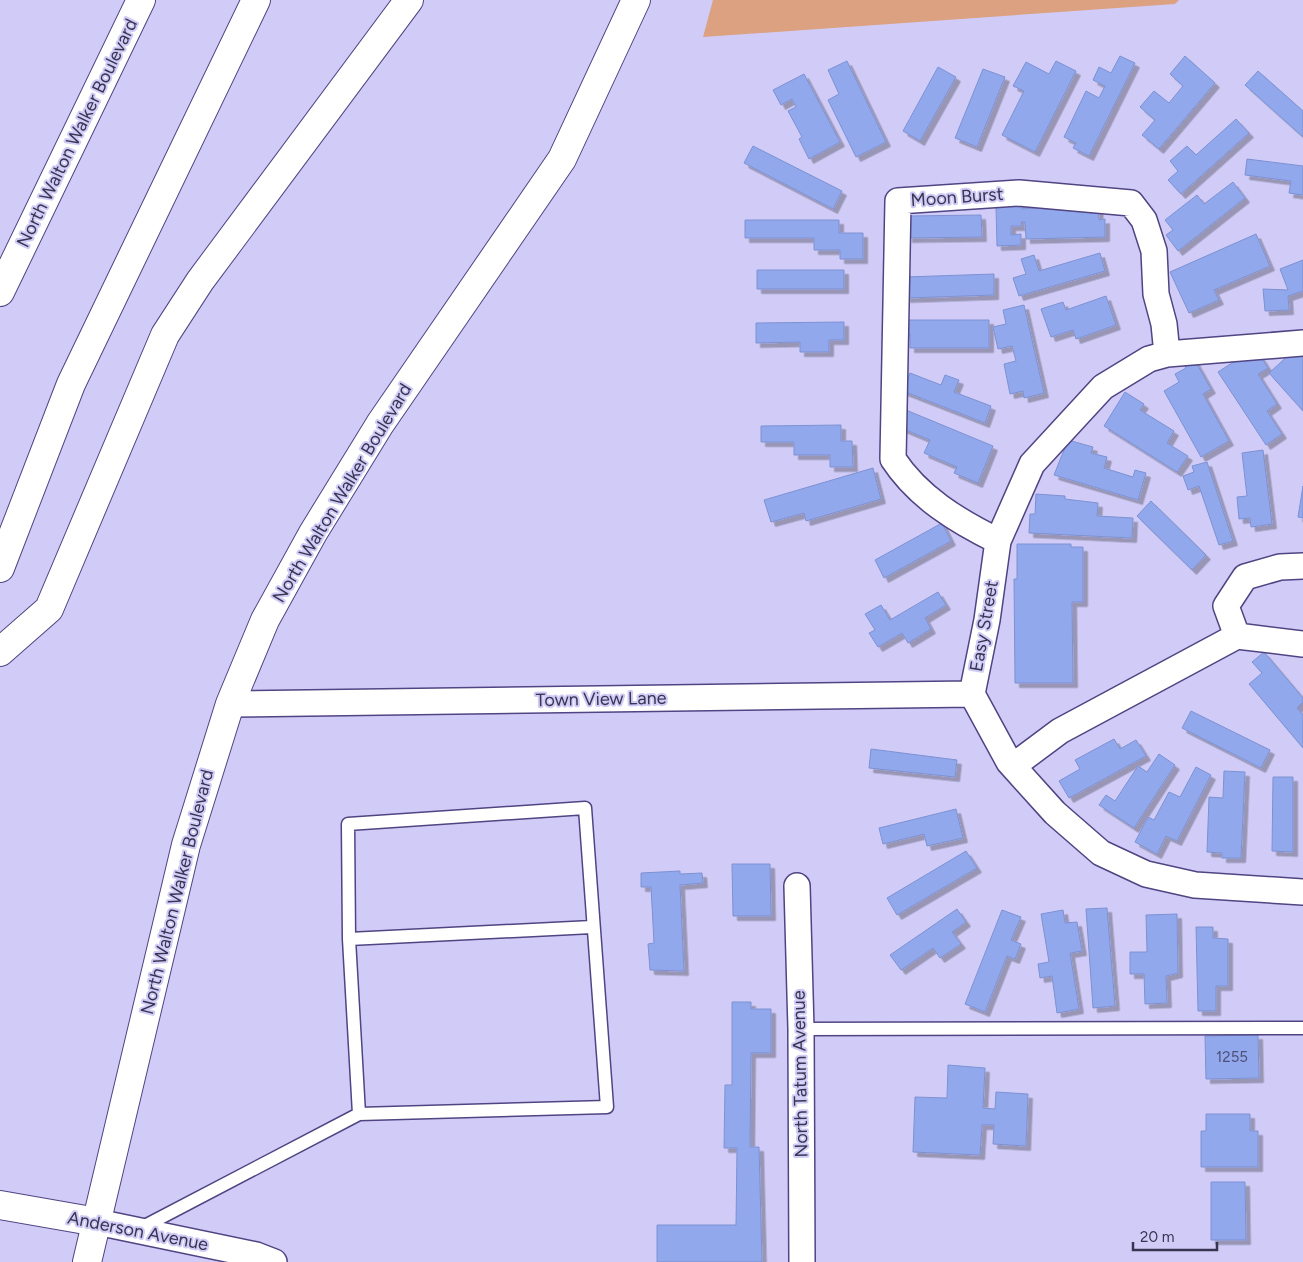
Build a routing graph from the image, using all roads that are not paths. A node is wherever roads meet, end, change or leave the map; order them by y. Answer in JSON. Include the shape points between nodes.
{"nodes":[{"id":1,"x":142,"y":0,"type":"edge"},
{"id":2,"x":256,"y":0,"type":"edge"},
{"id":3,"x":409,"y":0,"type":"edge"},
{"id":4,"x":636,"y":0,"type":"edge"},
{"id":5,"x":0,"y":292,"type":"edge"},
{"id":6,"x":1303,"y":343,"type":"edge"},
{"id":7,"x":1167,"y":354,"type":"junction"},
{"id":8,"x":998,"y":541,"type":"junction"},
{"id":9,"x":1303,"y":566,"type":"edge"},
{"id":10,"x":0,"y":568,"type":"edge"},
{"id":11,"x":1237,"y":636,"type":"junction"},
{"id":12,"x":1303,"y":644,"type":"edge"},
{"id":13,"x":0,"y":652,"type":"edge"},
{"id":14,"x":972,"y":694,"type":"junction"},
{"id":15,"x":230,"y":704,"type":"junction"},
{"id":16,"x":1013,"y":766,"type":"junction"},
{"id":17,"x":797,"y":886,"type":"dead end"},
{"id":18,"x":1303,"y":892,"type":"edge"},
{"id":19,"x":592,"y":927,"type":"junction"},
{"id":20,"x":349,"y":939,"type":"junction"},
{"id":21,"x":1303,"y":1028,"type":"edge"},
{"id":22,"x":801,"y":1029,"type":"junction"},
{"id":23,"x":359,"y":1114,"type":"junction"},
{"id":24,"x":9,"y":1206,"type":"edge"},
{"id":25,"x":97,"y":1222,"type":"junction"},
{"id":26,"x":137,"y":1230,"type":"junction"},
{"id":27,"x":261,"y":1260,"type":"edge"},
{"id":28,"x":88,"y":1262,"type":"edge"},
{"id":29,"x":802,"y":1262,"type":"edge"}],
"edges":[{"from":1,"to":5,"type":"main road","name":"North Walton Walker Boulevard"},
{"from":2,"to":10,"type":"main road","via":[[71,384]]},
{"from":3,"to":13,"type":"main road","via":[[206,274],[165,335],[48,609]]},
{"from":4,"to":15,"type":"main road","name":"North Walton Walker Boulevard","via":[[562,159],[380,424],[313,533],[266,620]]},
{"from":6,"to":7,"type":"street","name":"Easy Street"},
{"from":7,"to":8,"type":"street","name":"Easy Street","via":[[1149,358],[1102,386],[1032,464]]},
{"from":7,"to":8,"type":"street","name":"Moon Burst","via":[[1156,294],[1154,251],[1144,220],[1131,203],[1019,193],[898,201],[893,459],[902,473],[930,501]]},
{"from":8,"to":14,"type":"street","name":"Easy Street"},
{"from":9,"to":11,"type":"street","via":[[1280,567],[1245,578],[1226,606]]},
{"from":11,"to":12,"type":"street"},
{"from":11,"to":16,"type":"street","via":[[1060,731]]},
{"from":14,"to":15,"type":"street","name":"Town View Lane"},
{"from":14,"to":16,"type":"street","name":"Easy Street"},
{"from":15,"to":25,"type":"main road","name":"North Walton Walker Boulevard","via":[[186,844]]},
{"from":16,"to":18,"type":"street","name":"Easy Street","via":[[1055,813],[1101,853],[1146,874],[1195,885]]},
{"from":17,"to":22,"type":"street","name":"North Tatum Avenue"},
{"from":19,"to":20,"type":"lane"},
{"from":19,"to":20,"type":"lane","via":[[585,808],[348,824]]},
{"from":19,"to":23,"type":"lane","via":[[608,1107]]},
{"from":20,"to":23,"type":"lane"},
{"from":21,"to":22,"type":"lane"},
{"from":22,"to":29,"type":"street","name":"North Tatum Avenue"},
{"from":23,"to":26,"type":"lane"},
{"from":24,"to":25,"type":"main road","name":"Anderson Avenue"},
{"from":25,"to":26,"type":"street","name":"Anderson Avenue"},
{"from":25,"to":28,"type":"main road","name":"North Walton Walker Boulevard"},
{"from":26,"to":27,"type":"street","name":"Anderson Avenue"}]}
